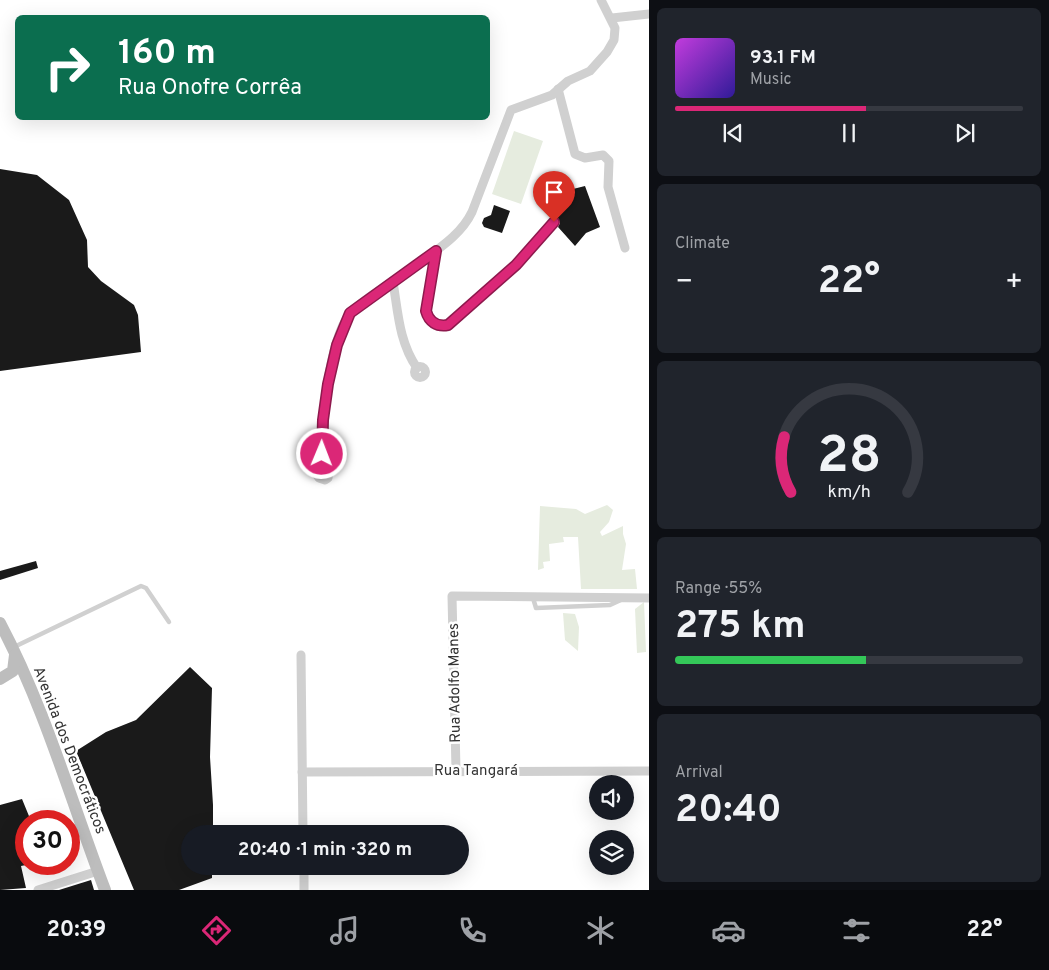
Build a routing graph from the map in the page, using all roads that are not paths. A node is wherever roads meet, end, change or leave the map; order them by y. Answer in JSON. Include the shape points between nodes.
{"nodes":[{"id":1,"x":601,"y":0,"type":"edge"},
{"id":2,"x":649,"y":14,"type":"edge"},
{"id":3,"x":612,"y":18,"type":"junction"},
{"id":4,"x":558,"y":90,"type":"junction"},
{"id":5,"x":554,"y":222,"type":"dead end"},
{"id":6,"x":625,"y":248,"type":"dead end"},
{"id":7,"x":436,"y":251,"type":"junction"},
{"id":8,"x":393,"y":282,"type":"junction"},
{"id":9,"x":417,"y":368,"type":"dead end"},
{"id":10,"x":322,"y":468,"type":"dead end"},
{"id":11,"x":649,"y":598,"type":"edge"},
{"id":12,"x":168,"y":622,"type":"dead end"},
{"id":13,"x":0,"y":623,"type":"edge"},
{"id":14,"x":14,"y":650,"type":"junction"},
{"id":15,"x":302,"y":655,"type":"dead end"},
{"id":16,"x":0,"y":678,"type":"edge"},
{"id":17,"x":456,"y":770,"type":"junction"},
{"id":18,"x":649,"y":771,"type":"edge"},
{"id":19,"x":302,"y":772,"type":"junction"},
{"id":20,"x":303,"y":825,"type":"edge"},
{"id":21,"x":98,"y":871,"type":"junction"},
{"id":22,"x":304,"y":875,"type":"edge"},
{"id":23,"x":38,"y":890,"type":"edge"},
{"id":24,"x":105,"y":890,"type":"edge"},
{"id":25,"x":304,"y":890,"type":"edge"}],
"edges":[{"from":1,"to":3,"type":"street"},
{"from":2,"to":3,"type":"street"},
{"from":3,"to":4,"type":"street","via":[[615,33],[607,52],[590,71],[568,81]]},
{"from":4,"to":6,"type":"street","via":[[575,154],[585,158],[600,155],[608,159],[610,194]]},
{"from":4,"to":7,"type":"street","via":[[510,110],[469,219]]},
{"from":5,"to":7,"type":"street","via":[[516,265],[448,325],[441,326],[434,323],[426,311]]},
{"from":7,"to":8,"type":"street"},
{"from":8,"to":9,"type":"street","via":[[404,343]]},
{"from":8,"to":10,"type":"street","via":[[352,310],[345,322],[328,384]]},
{"from":11,"to":17,"type":"street","name":"Rua Adolfo Manes","via":[[452,596]]},
{"from":12,"to":14,"type":"lane","via":[[146,588],[141,586]]},
{"from":13,"to":14,"type":"main road","name":"Avenida dos Democráticos"},
{"from":14,"to":16,"type":"main road","via":[[14,671]]},
{"from":14,"to":21,"type":"main road","name":"Avenida dos Democráticos","via":[[37,703]]},
{"from":15,"to":19,"type":"street"},
{"from":17,"to":18,"type":"street","name":"Rua Tangará"},
{"from":17,"to":19,"type":"street","name":"Rua Tangará"},
{"from":19,"to":20,"type":"street"},
{"from":21,"to":23,"type":"street"},
{"from":21,"to":24,"type":"main road","name":"Avenida dos Democráticos"},
{"from":22,"to":25,"type":"street"}]}
